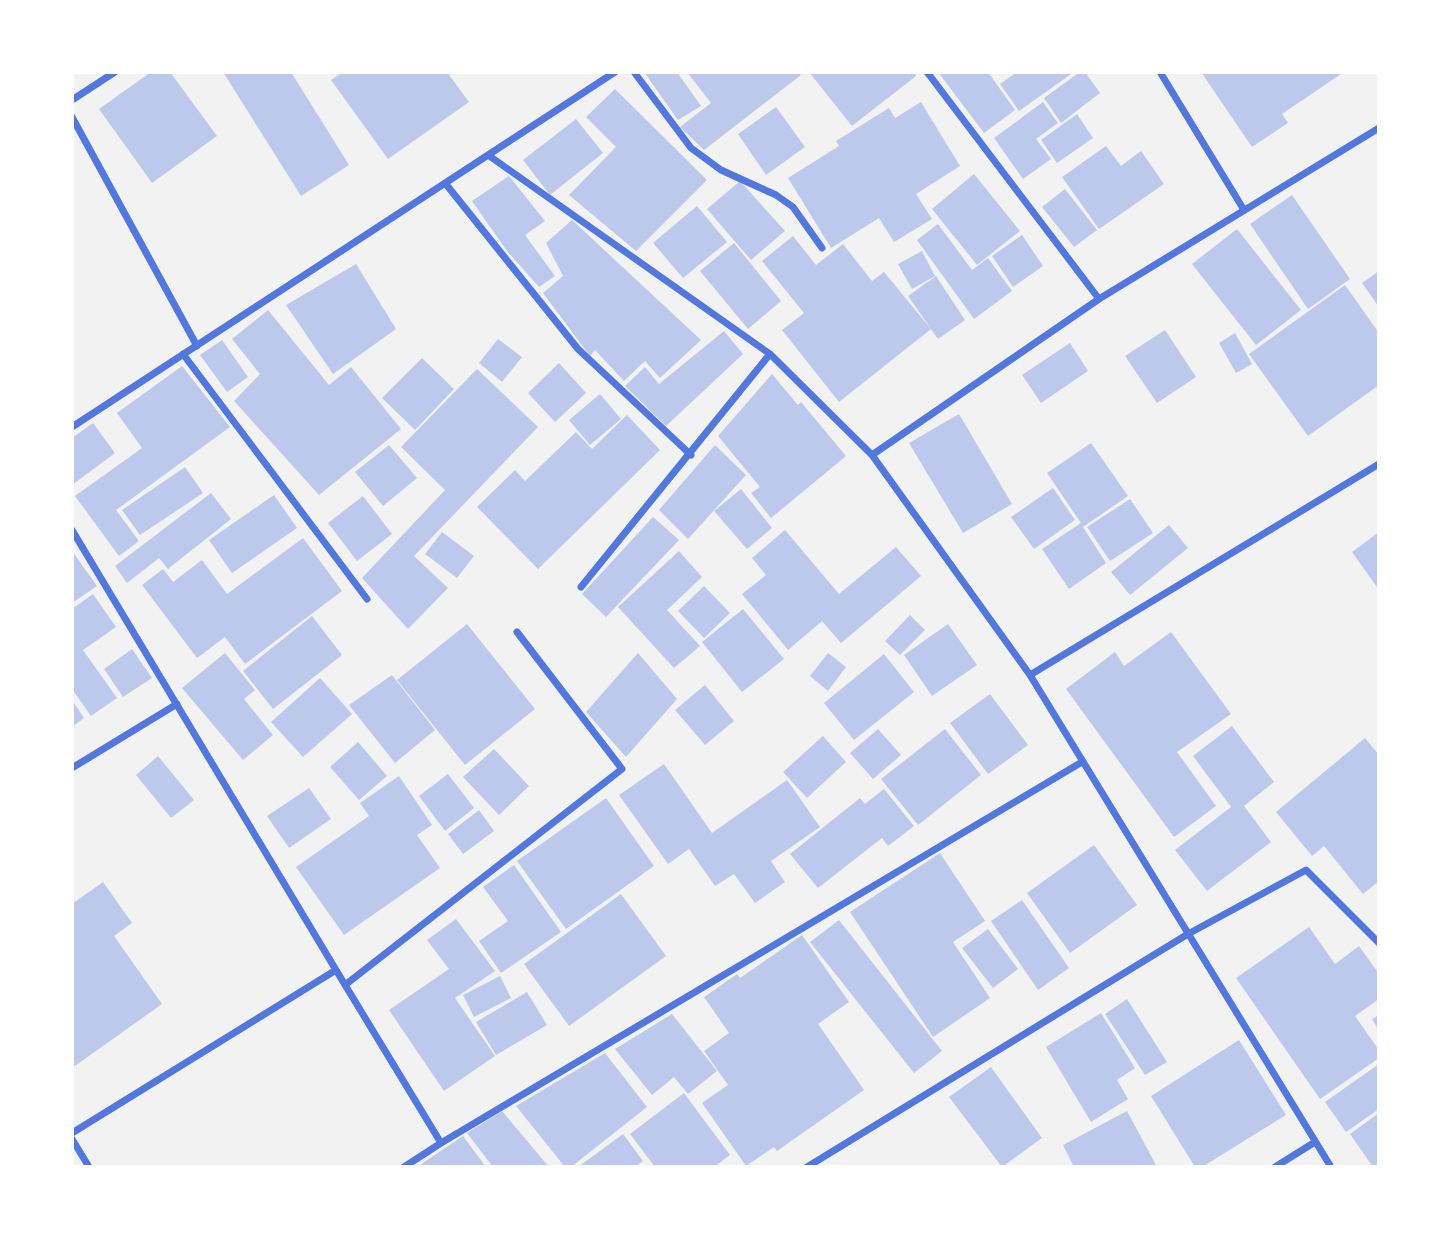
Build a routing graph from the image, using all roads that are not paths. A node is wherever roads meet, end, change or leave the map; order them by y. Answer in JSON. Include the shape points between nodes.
{"nodes":[{"id":1,"x":115,"y":72,"type":"edge"},
{"id":2,"x":615,"y":72,"type":"edge"},
{"id":3,"x":634,"y":72,"type":"edge"},
{"id":4,"x":927,"y":72,"type":"edge"},
{"id":5,"x":1160,"y":72,"type":"edge"},
{"id":6,"x":72,"y":100,"type":"edge"},
{"id":7,"x":72,"y":117,"type":"edge"},
{"id":8,"x":1379,"y":128,"type":"edge"},
{"id":9,"x":488,"y":155,"type":"junction"},
{"id":10,"x":445,"y":183,"type":"junction"},
{"id":11,"x":1244,"y":210,"type":"junction"},
{"id":12,"x":822,"y":248,"type":"dead end"},
{"id":13,"x":1098,"y":299,"type":"junction"},
{"id":14,"x":197,"y":346,"type":"junction"},
{"id":15,"x":183,"y":354,"type":"junction"},
{"id":16,"x":771,"y":354,"type":"junction"},
{"id":17,"x":72,"y":427,"type":"edge"},
{"id":18,"x":691,"y":455,"type":"junction"},
{"id":19,"x":872,"y":455,"type":"junction"},
{"id":20,"x":1379,"y":464,"type":"edge"},
{"id":21,"x":72,"y":530,"type":"edge"},
{"id":22,"x":582,"y":587,"type":"dead end"},
{"id":23,"x":367,"y":599,"type":"dead end"},
{"id":24,"x":517,"y":632,"type":"dead end"},
{"id":25,"x":1030,"y":675,"type":"junction"},
{"id":26,"x":177,"y":704,"type":"junction"},
{"id":27,"x":1083,"y":762,"type":"junction"},
{"id":28,"x":72,"y":768,"type":"edge"},
{"id":29,"x":1188,"y":934,"type":"junction"},
{"id":30,"x":1379,"y":943,"type":"edge"},
{"id":31,"x":336,"y":970,"type":"junction"},
{"id":32,"x":345,"y":985,"type":"junction"},
{"id":33,"x":72,"y":1133,"type":"edge"},
{"id":34,"x":72,"y":1139,"type":"edge"},
{"id":35,"x":1315,"y":1142,"type":"junction"},
{"id":36,"x":441,"y":1143,"type":"junction"},
{"id":37,"x":89,"y":1167,"type":"edge"},
{"id":38,"x":404,"y":1167,"type":"edge"},
{"id":39,"x":807,"y":1167,"type":"edge"},
{"id":40,"x":1275,"y":1167,"type":"edge"},
{"id":41,"x":1331,"y":1167,"type":"edge"}],
"edges":[{"from":1,"to":6,"type":"street"},
{"from":2,"to":9,"type":"street"},
{"from":3,"to":12,"type":"street","via":[[691,148],[720,170],[793,207]]},
{"from":4,"to":13,"type":"street"},
{"from":5,"to":11,"type":"street"},
{"from":7,"to":14,"type":"street"},
{"from":8,"to":11,"type":"street"},
{"from":9,"to":10,"type":"street"},
{"from":9,"to":16,"type":"street"},
{"from":10,"to":14,"type":"street"},
{"from":10,"to":18,"type":"street","via":[[578,349]]},
{"from":11,"to":13,"type":"street"},
{"from":13,"to":19,"type":"street"},
{"from":14,"to":15,"type":"street"},
{"from":15,"to":17,"type":"street"},
{"from":15,"to":23,"type":"street"},
{"from":16,"to":18,"type":"street"},
{"from":16,"to":19,"type":"street"},
{"from":18,"to":22,"type":"street"},
{"from":19,"to":25,"type":"street"},
{"from":20,"to":25,"type":"street"},
{"from":21,"to":26,"type":"street"},
{"from":24,"to":32,"type":"street","via":[[622,769]]},
{"from":25,"to":27,"type":"street"},
{"from":26,"to":28,"type":"street"},
{"from":26,"to":31,"type":"street"},
{"from":27,"to":29,"type":"street"},
{"from":27,"to":36,"type":"street"},
{"from":29,"to":30,"type":"street","via":[[1306,870]]},
{"from":29,"to":35,"type":"street"},
{"from":29,"to":39,"type":"street"},
{"from":31,"to":32,"type":"street"},
{"from":31,"to":33,"type":"street"},
{"from":32,"to":36,"type":"street"},
{"from":34,"to":37,"type":"street"},
{"from":35,"to":40,"type":"street"},
{"from":35,"to":41,"type":"street"},
{"from":36,"to":38,"type":"street"}]}
